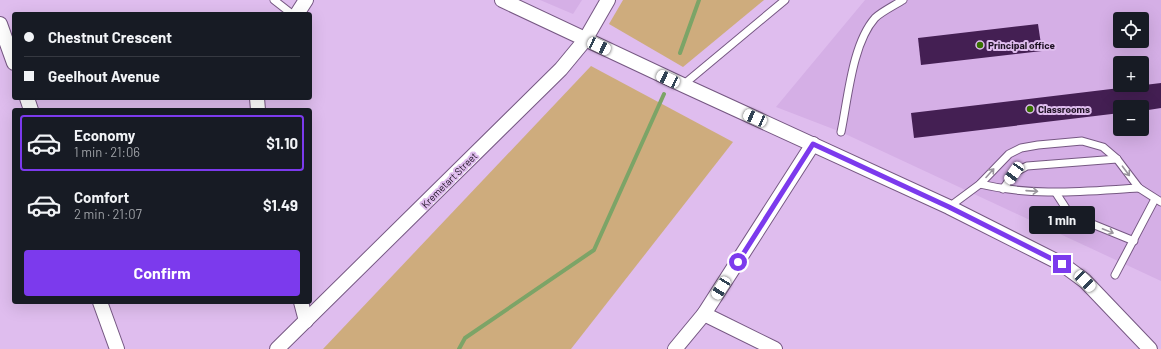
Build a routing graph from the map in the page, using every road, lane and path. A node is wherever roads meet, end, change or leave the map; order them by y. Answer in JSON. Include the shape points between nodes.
{"nodes":[{"id":1,"x":274,"y":0,"type":"edge"},
{"id":2,"x":306,"y":0,"type":"edge"},
{"id":3,"x":502,"y":0,"type":"edge"},
{"id":4,"x":608,"y":0,"type":"edge"},
{"id":5,"x":785,"y":0,"type":"edge"},
{"id":6,"x":904,"y":0,"type":"edge"},
{"id":7,"x":289,"y":12,"type":"edge"},
{"id":8,"x":298,"y":12,"type":"edge"},
{"id":9,"x":0,"y":24,"type":"edge"},
{"id":10,"x":585,"y":40,"type":"junction"},
{"id":11,"x":12,"y":57,"type":"edge"},
{"id":12,"x":682,"y":86,"type":"junction"},
{"id":13,"x":841,"y":132,"type":"dead end"},
{"id":14,"x":813,"y":144,"type":"junction"},
{"id":15,"x":1117,"y":159,"type":"junction"},
{"id":16,"x":980,"y":184,"type":"junction"},
{"id":17,"x":1139,"y":188,"type":"junction"},
{"id":18,"x":1003,"y":189,"type":"junction"},
{"id":19,"x":1056,"y":193,"type":"junction"},
{"id":20,"x":1158,"y":201,"type":"edge"},
{"id":21,"x":949,"y":207,"type":"junction"},
{"id":22,"x":1134,"y":241,"type":"junction"},
{"id":23,"x":1116,"y":275,"type":"dead end"},
{"id":24,"x":101,"y":304,"type":"edge"},
{"id":25,"x":302,"y":304,"type":"edge"},
{"id":26,"x":704,"y":314,"type":"junction"},
{"id":27,"x":306,"y":321,"type":"junction"},
{"id":28,"x":117,"y":349,"type":"edge"},
{"id":29,"x":277,"y":349,"type":"edge"},
{"id":30,"x":675,"y":349,"type":"edge"},
{"id":31,"x":775,"y":349,"type":"edge"},
{"id":32,"x":1150,"y":349,"type":"edge"}],
"edges":[{"from":1,"to":7,"type":"lane"},
{"from":2,"to":8,"type":"street"},
{"from":3,"to":10,"type":"street"},
{"from":4,"to":10,"type":"street","name":"Kremetart Street"},
{"from":5,"to":12,"type":"lane"},
{"from":6,"to":13,"type":"lane","via":[[876,17],[866,32],[854,63]]},
{"from":9,"to":11,"type":"street"},
{"from":10,"to":12,"type":"street"},
{"from":10,"to":27,"type":"street","name":"Kremetart Street","via":[[561,69]]},
{"from":12,"to":14,"type":"street"},
{"from":14,"to":21,"type":"street"},
{"from":14,"to":26,"type":"street"},
{"from":16,"to":15,"type":"lane","one_way":true,"via":[[1005,157],[1021,148],[1082,142],[1103,147]]},
{"from":15,"to":17,"type":"lane","one_way":true},
{"from":15,"to":18,"type":"lane","via":[[1027,166],[1014,173]]},
{"from":16,"to":18,"type":"lane"},
{"from":16,"to":21,"type":"lane"},
{"from":17,"to":19,"type":"lane"},
{"from":17,"to":20,"type":"lane"},
{"from":18,"to":19,"type":"lane","one_way":true},
{"from":19,"to":22,"type":"lane","one_way":true,"via":[[1067,210],[1080,219]]},
{"from":20,"to":22,"type":"lane"},
{"from":21,"to":32,"type":"street","via":[[1062,264],[1085,281]]},
{"from":22,"to":23,"type":"lane"},
{"from":24,"to":28,"type":"street"},
{"from":25,"to":27,"type":"street"},
{"from":26,"to":30,"type":"street"},
{"from":26,"to":31,"type":"street"},
{"from":27,"to":29,"type":"street","name":"Kremetart Street"}]}
